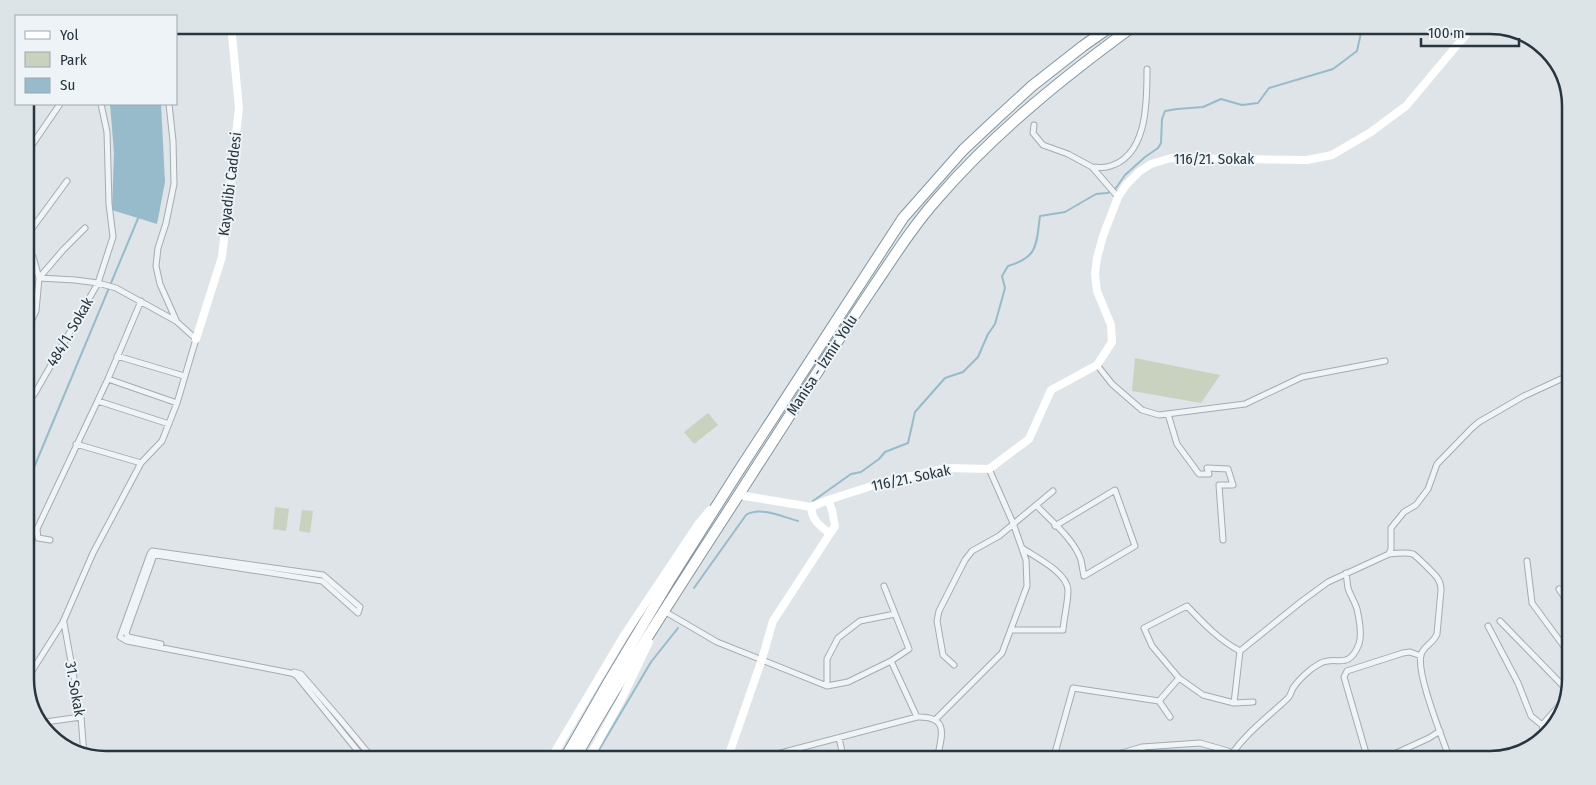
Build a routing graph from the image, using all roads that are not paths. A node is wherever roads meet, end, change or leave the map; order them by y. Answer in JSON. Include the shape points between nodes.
{"nodes":[{"id":1,"x":232,"y":34,"type":"edge"},
{"id":2,"x":1100,"y":34,"type":"edge"},
{"id":3,"x":1123,"y":34,"type":"edge"},
{"id":4,"x":1466,"y":34,"type":"edge"},
{"id":5,"x":1147,"y":69,"type":"dead end"},
{"id":6,"x":59,"y":105,"type":"edge"},
{"id":7,"x":101,"y":105,"type":"edge"},
{"id":8,"x":169,"y":105,"type":"edge"},
{"id":9,"x":1034,"y":125,"type":"dead end"},
{"id":10,"x":34,"y":142,"type":"edge"},
{"id":11,"x":1092,"y":168,"type":"junction"},
{"id":12,"x":67,"y":181,"type":"dead end"},
{"id":13,"x":1118,"y":197,"type":"junction"},
{"id":14,"x":34,"y":226,"type":"edge"},
{"id":15,"x":85,"y":228,"type":"dead end"},
{"id":16,"x":34,"y":260,"type":"edge"},
{"id":17,"x":39,"y":278,"type":"junction"},
{"id":18,"x":98,"y":283,"type":"junction"},
{"id":19,"x":141,"y":301,"type":"junction"},
{"id":20,"x":34,"y":315,"type":"edge"},
{"id":21,"x":176,"y":321,"type":"junction"},
{"id":22,"x":196,"y":339,"type":"junction"},
{"id":23,"x":117,"y":356,"type":"junction"},
{"id":24,"x":1385,"y":361,"type":"dead end"},
{"id":25,"x":1097,"y":365,"type":"junction"},
{"id":26,"x":184,"y":376,"type":"junction"},
{"id":27,"x":108,"y":379,"type":"junction"},
{"id":28,"x":1562,"y":379,"type":"edge"},
{"id":29,"x":34,"y":394,"type":"edge"},
{"id":30,"x":98,"y":401,"type":"junction"},
{"id":31,"x":177,"y":403,"type":"junction"},
{"id":32,"x":1168,"y":414,"type":"junction"},
{"id":33,"x":169,"y":424,"type":"junction"},
{"id":34,"x":76,"y":444,"type":"junction"},
{"id":35,"x":142,"y":463,"type":"junction"},
{"id":36,"x":989,"y":469,"type":"junction"},
{"id":37,"x":728,"y":487,"type":"junction"},
{"id":38,"x":1053,"y":491,"type":"dead end"},
{"id":39,"x":738,"y":495,"type":"junction"},
{"id":40,"x":828,"y":500,"type":"junction"},
{"id":41,"x":1036,"y":505,"type":"junction"},
{"id":42,"x":811,"y":507,"type":"junction"},
{"id":43,"x":1013,"y":523,"type":"junction"},
{"id":44,"x":1055,"y":526,"type":"junction"},
{"id":45,"x":829,"y":533,"type":"junction"},
{"id":46,"x":50,"y":540,"type":"dead end"},
{"id":47,"x":1223,"y":540,"type":"dead end"},
{"id":48,"x":1021,"y":548,"type":"junction"},
{"id":49,"x":152,"y":554,"type":"junction"},
{"id":50,"x":1389,"y":554,"type":"junction"},
{"id":51,"x":1527,"y":561,"type":"dead end"},
{"id":52,"x":1346,"y":573,"type":"junction"},
{"id":53,"x":884,"y":586,"type":"dead end"},
{"id":54,"x":1559,"y":589,"type":"dead end"},
{"id":55,"x":1562,"y":594,"type":"edge"},
{"id":56,"x":662,"y":613,"type":"junction"},
{"id":57,"x":895,"y":614,"type":"junction"},
{"id":58,"x":1500,"y":621,"type":"dead end"},
{"id":59,"x":63,"y":622,"type":"junction"},
{"id":60,"x":1488,"y":626,"type":"dead end"},
{"id":61,"x":1011,"y":630,"type":"junction"},
{"id":62,"x":1562,"y":644,"type":"edge"},
{"id":63,"x":1240,"y":651,"type":"junction"},
{"id":64,"x":1421,"y":656,"type":"junction"},
{"id":65,"x":762,"y":659,"type":"junction"},
{"id":66,"x":891,"y":661,"type":"junction"},
{"id":67,"x":954,"y":665,"type":"dead end"},
{"id":68,"x":34,"y":668,"type":"edge"},
{"id":69,"x":1179,"y":678,"type":"junction"},
{"id":70,"x":1562,"y":685,"type":"edge"},
{"id":71,"x":827,"y":686,"type":"junction"},
{"id":72,"x":1159,"y":701,"type":"junction"},
{"id":73,"x":1253,"y":702,"type":"dead end"},
{"id":74,"x":1234,"y":703,"type":"junction"},
{"id":75,"x":1555,"y":710,"type":"edge"},
{"id":76,"x":81,"y":717,"type":"junction"},
{"id":77,"x":918,"y":717,"type":"junction"},
{"id":78,"x":1170,"y":717,"type":"dead end"},
{"id":79,"x":936,"y":719,"type":"junction"},
{"id":80,"x":48,"y":722,"type":"edge"},
{"id":81,"x":1542,"y":725,"type":"junction"},
{"id":82,"x":1543,"y":728,"type":"edge"},
{"id":83,"x":1440,"y":732,"type":"junction"},
{"id":84,"x":839,"y":738,"type":"junction"},
{"id":85,"x":83,"y":747,"type":"edge"},
{"id":86,"x":1142,"y":747,"type":"junction"},
{"id":87,"x":358,"y":751,"type":"edge"},
{"id":88,"x":367,"y":751,"type":"edge"},
{"id":89,"x":555,"y":751,"type":"edge"},
{"id":90,"x":569,"y":751,"type":"edge"},
{"id":91,"x":579,"y":751,"type":"edge"},
{"id":92,"x":593,"y":751,"type":"edge"},
{"id":93,"x":730,"y":751,"type":"edge"},
{"id":94,"x":788,"y":751,"type":"edge"},
{"id":95,"x":842,"y":751,"type":"edge"},
{"id":96,"x":939,"y":751,"type":"edge"},
{"id":97,"x":1056,"y":751,"type":"edge"},
{"id":98,"x":1128,"y":751,"type":"edge"},
{"id":99,"x":1143,"y":751,"type":"edge"},
{"id":100,"x":1228,"y":751,"type":"edge"},
{"id":101,"x":1236,"y":751,"type":"edge"},
{"id":102,"x":1365,"y":751,"type":"edge"},
{"id":103,"x":1401,"y":751,"type":"edge"},
{"id":104,"x":1447,"y":751,"type":"edge"}],
"edges":[{"from":1,"to":22,"type":"street","name":"Kayadibi Caddesi","via":[[239,108],[222,257]]},
{"from":2,"to":37,"type":"highway","name":"Manisa - İzmir Yolu","via":[[1032,86],[995,120],[963,150],[903,218]]},
{"from":3,"to":39,"type":"highway","name":"Manisa - İzmir Yolu","via":[[1027,110],[939,196],[854,315]]},
{"from":4,"to":13,"type":"street","name":"116/21. Sokak","via":[[1406,106],[1332,155],[1307,160],[1172,158],[1140,171]]},
{"from":5,"to":11,"type":"street","via":[[1143,127],[1137,143],[1123,160]]},
{"from":6,"to":10,"type":"street"},
{"from":7,"to":18,"type":"street","name":"484/1. Sokak","via":[[107,132],[108,204],[113,237]]},
{"from":8,"to":21,"type":"street","via":[[174,184],[156,266]]},
{"from":9,"to":11,"type":"street","via":[[1033,133],[1043,145]]},
{"from":11,"to":13,"type":"street"},
{"from":12,"to":14,"type":"street"},
{"from":13,"to":25,"type":"street","name":"116/21. Sokak","via":[[1103,236],[1095,274],[1097,291],[1111,324],[1112,342]]},
{"from":15,"to":17,"type":"street"},
{"from":16,"to":17,"type":"street"},
{"from":17,"to":18,"type":"street"},
{"from":17,"to":20,"type":"street"},
{"from":18,"to":19,"type":"street"},
{"from":18,"to":29,"type":"street","name":"484/1. Sokak"},
{"from":19,"to":21,"type":"street"},
{"from":19,"to":23,"type":"street"},
{"from":21,"to":22,"type":"street"},
{"from":22,"to":26,"type":"street"},
{"from":23,"to":26,"type":"street"},
{"from":23,"to":27,"type":"street"},
{"from":24,"to":32,"type":"street","via":[[1302,377],[1245,404]]},
{"from":25,"to":32,"type":"street","via":[[1112,384],[1142,410],[1158,415]]},
{"from":25,"to":36,"type":"street","name":"116/21. Sokak","via":[[1051,390],[1029,439]]},
{"from":26,"to":31,"type":"street"},
{"from":27,"to":30,"type":"street"},
{"from":27,"to":31,"type":"street"},
{"from":28,"to":50,"type":"street","via":[[1524,396],[1472,428],[1437,464],[1428,488],[1392,528]]},
{"from":30,"to":33,"type":"street"},
{"from":30,"to":34,"type":"street"},
{"from":31,"to":33,"type":"street"},
{"from":32,"to":47,"type":"street","via":[[1177,444],[1199,474],[1209,474],[1207,468],[1228,469],[1233,485],[1219,485]]},
{"from":33,"to":35,"type":"street","via":[[162,441]]},
{"from":34,"to":35,"type":"street"},
{"from":34,"to":46,"type":"street","via":[[37,529],[38,538]]},
{"from":35,"to":59,"type":"street","via":[[92,553]]},
{"from":36,"to":40,"type":"street","name":"116/21. Sokak","via":[[947,468],[884,482]]},
{"from":36,"to":43,"type":"street"},
{"from":37,"to":89,"type":"street","via":[[699,523],[623,637]]},
{"from":37,"to":90,"type":"highway","name":"Manisa - İzmir Yolu"},
{"from":38,"to":41,"type":"street"},
{"from":39,"to":42,"type":"street"},
{"from":39,"to":56,"type":"highway","name":"Manisa - İzmir Yolu"},
{"from":40,"to":42,"type":"street","name":"116/21. Sokak"},
{"from":40,"to":45,"type":"street","via":[[834,526]]},
{"from":41,"to":43,"type":"street"},
{"from":41,"to":44,"type":"street"},
{"from":42,"to":45,"type":"street","via":[[816,523]]},
{"from":43,"to":48,"type":"street"},
{"from":43,"to":67,"type":"street","via":[[965,560],[938,611],[944,654]]},
{"from":44,"to":44,"type":"street","via":[[1076,551],[1084,576],[1134,546],[1115,490]]},
{"from":45,"to":65,"type":"street","via":[[773,621]]},
{"from":48,"to":61,"type":"street","via":[[1026,560],[1027,586]]},
{"from":48,"to":61,"type":"street","via":[[1065,580],[1068,588],[1063,630]]},
{"from":49,"to":49,"type":"street","via":[[322,581],[358,613],[360,607],[323,575],[152,550]]},
{"from":49,"to":87,"type":"street","via":[[120,637],[296,675]]},
{"from":49,"to":88,"type":"street","via":[[126,634],[128,638],[301,674]]},
{"from":50,"to":52,"type":"street"},
{"from":50,"to":64,"type":"street","via":[[1418,557],[1440,584],[1437,634]]},
{"from":51,"to":62,"type":"street","via":[[1532,603]]},
{"from":52,"to":63,"type":"street","via":[[1302,601]]},
{"from":52,"to":101,"type":"street","via":[[1359,628],[1360,639],[1354,652],[1344,662],[1319,664],[1303,677],[1290,696],[1248,732]]},
{"from":53,"to":57,"type":"street"},
{"from":54,"to":55,"type":"street"},
{"from":56,"to":65,"type":"street","via":[[717,642]]},
{"from":56,"to":91,"type":"highway","name":"Manisa - İzmir Yolu"},
{"from":56,"to":92,"type":"street","via":[[638,667]]},
{"from":57,"to":66,"type":"street","via":[[909,648]]},
{"from":57,"to":71,"type":"street","via":[[860,620],[838,638],[827,659]]},
{"from":58,"to":70,"type":"street"},
{"from":59,"to":68,"type":"street"},
{"from":59,"to":76,"type":"street","name":"31. Sokak"},
{"from":60,"to":81,"type":"street","via":[[1531,716]]},
{"from":61,"to":79,"type":"street","via":[[1002,653]]},
{"from":63,"to":69,"type":"street","via":[[1228,645],[1187,606],[1144,628],[1152,646]]},
{"from":63,"to":74,"type":"street"},
{"from":64,"to":83,"type":"street","via":[[1423,677]]},
{"from":64,"to":102,"type":"street","via":[[1403,653],[1345,674]]},
{"from":65,"to":71,"type":"street"},
{"from":65,"to":93,"type":"street"},
{"from":66,"to":71,"type":"street","via":[[848,682]]},
{"from":66,"to":77,"type":"street"},
{"from":69,"to":72,"type":"street"},
{"from":69,"to":74,"type":"street","via":[[1203,695]]},
{"from":72,"to":78,"type":"street"},
{"from":72,"to":97,"type":"street","via":[[1073,688]]},
{"from":73,"to":74,"type":"street"},
{"from":75,"to":81,"type":"street"},
{"from":76,"to":80,"type":"street"},
{"from":76,"to":85,"type":"street","name":"31. Sokak"},
{"from":77,"to":79,"type":"street"},
{"from":77,"to":84,"type":"street"},
{"from":79,"to":96,"type":"street","via":[[942,731]]},
{"from":81,"to":82,"type":"street"},
{"from":83,"to":103,"type":"street"},
{"from":83,"to":104,"type":"street"},
{"from":84,"to":94,"type":"street"},
{"from":84,"to":95,"type":"street"},
{"from":86,"to":98,"type":"street"},
{"from":86,"to":99,"type":"street"},
{"from":86,"to":100,"type":"street","via":[[1200,742]]}]}
